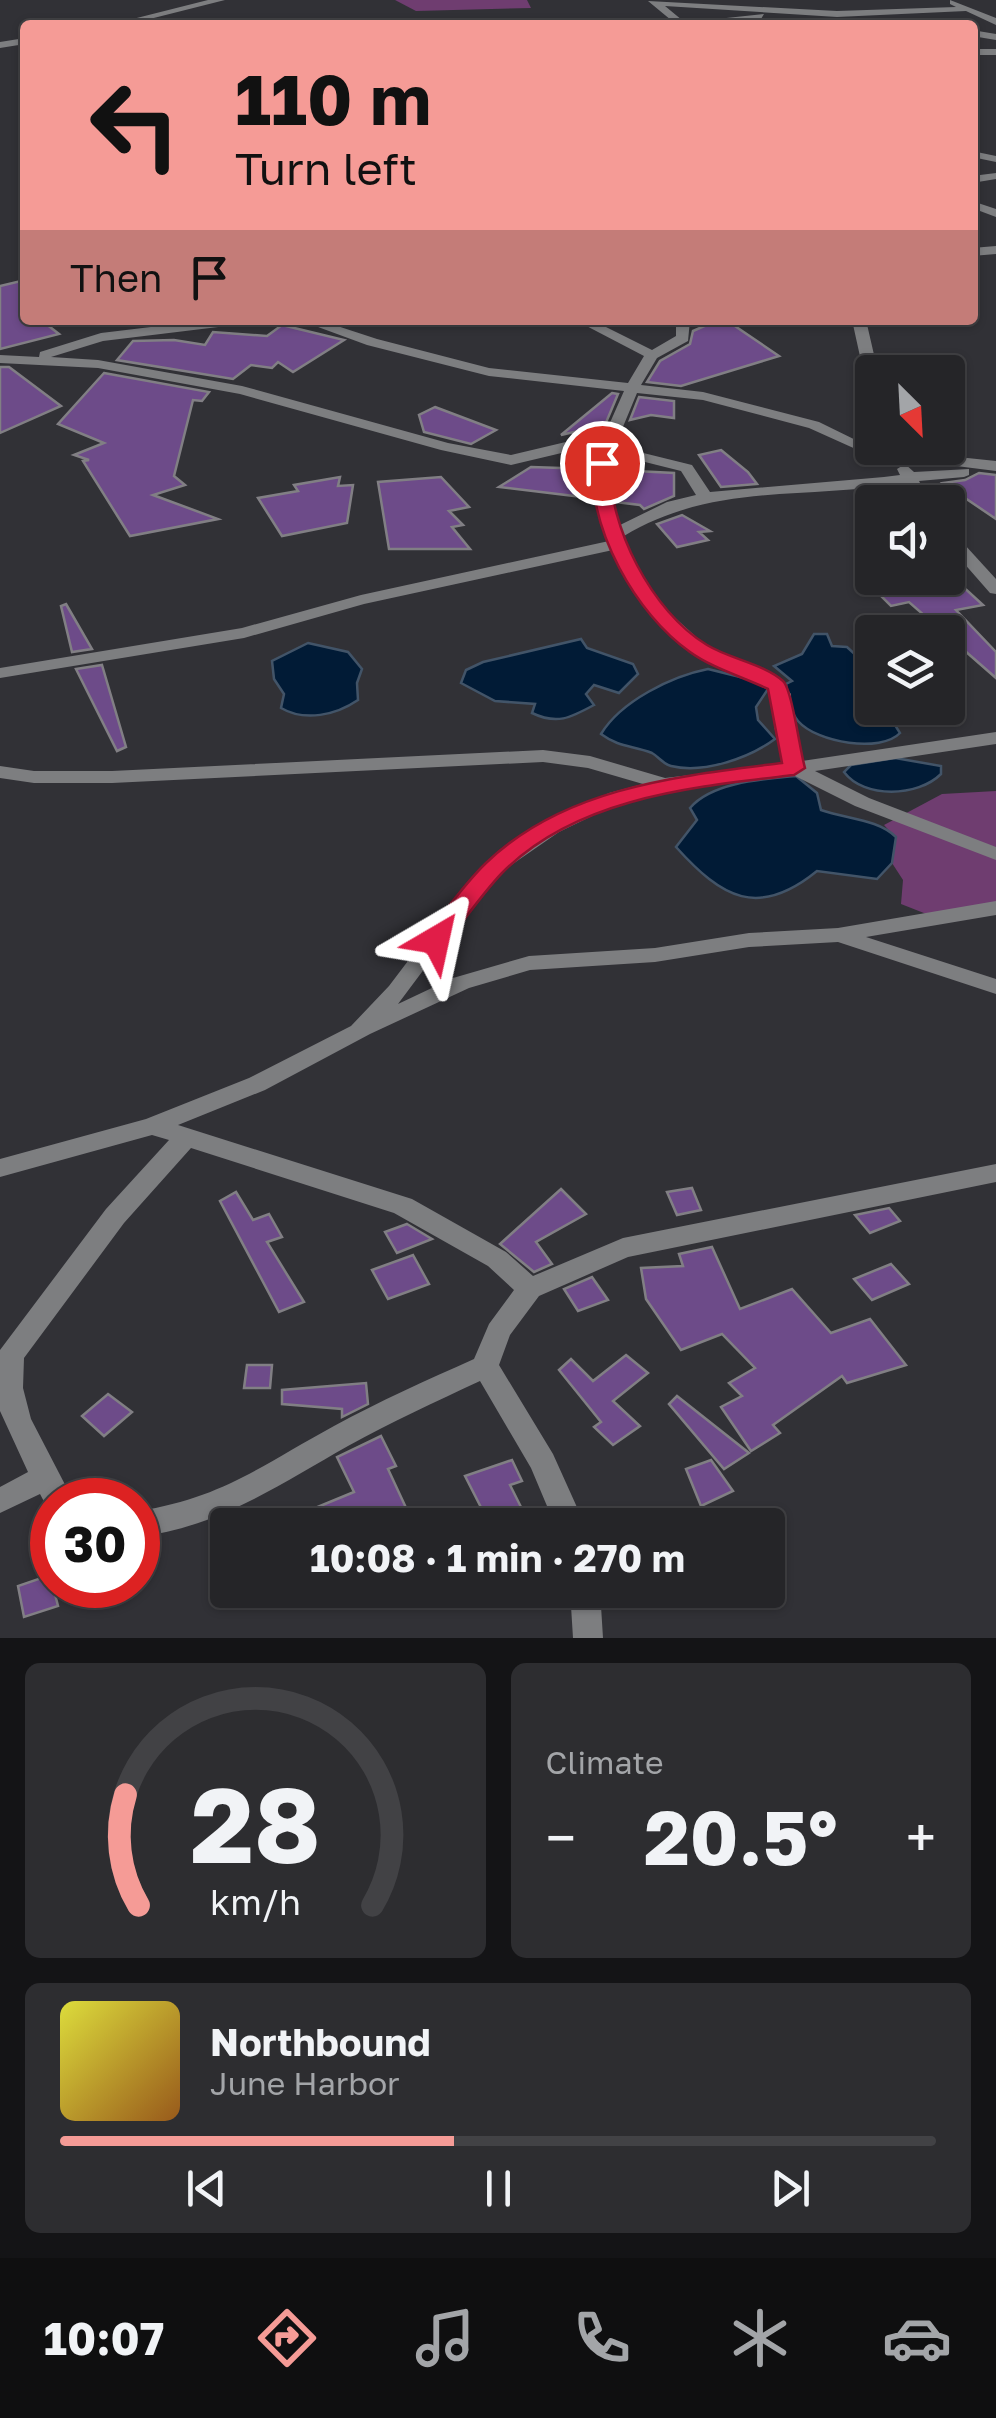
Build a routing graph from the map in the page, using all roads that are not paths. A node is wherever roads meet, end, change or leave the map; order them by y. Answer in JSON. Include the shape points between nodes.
{"nodes":[{"id":1,"x":220,"y":0,"type":"edge"},
{"id":2,"x":950,"y":0,"type":"edge"},
{"id":3,"x":653,"y":1,"type":"edge"},
{"id":4,"x":702,"y":1,"type":"edge"},
{"id":5,"x":888,"y":8,"type":"edge"},
{"id":6,"x":964,"y":9,"type":"junction"},
{"id":7,"x":794,"y":12,"type":"junction"},
{"id":8,"x":135,"y":20,"type":"edge"},
{"id":9,"x":677,"y":20,"type":"edge"},
{"id":10,"x":729,"y":20,"type":"edge"},
{"id":11,"x":843,"y":20,"type":"edge"},
{"id":12,"x":996,"y":22,"type":"edge"},
{"id":13,"x":113,"y":325,"type":"edge"},
{"id":14,"x":202,"y":325,"type":"edge"},
{"id":15,"x":321,"y":325,"type":"edge"},
{"id":16,"x":592,"y":325,"type":"edge"},
{"id":17,"x":683,"y":325,"type":"edge"},
{"id":18,"x":860,"y":325,"type":"edge"},
{"id":19,"x":102,"y":337,"type":"junction"},
{"id":20,"x":652,"y":355,"type":"junction"},
{"id":21,"x":867,"y":355,"type":"edge"},
{"id":22,"x":37,"y":358,"type":"junction"},
{"id":23,"x":0,"y":359,"type":"edge"},
{"id":24,"x":0,"y":370,"type":"edge"},
{"id":25,"x":634,"y":388,"type":"junction"},
{"id":26,"x":855,"y":444,"type":"edge"},
{"id":27,"x":606,"y":448,"type":"junction"},
{"id":28,"x":965,"y":461,"type":"edge"},
{"id":29,"x":903,"y":465,"type":"edge"},
{"id":30,"x":996,"y":466,"type":"edge"},
{"id":31,"x":996,"y":474,"type":"edge"},
{"id":32,"x":908,"y":478,"type":"junction"},
{"id":33,"x":912,"y":485,"type":"edge"},
{"id":34,"x":706,"y":498,"type":"junction"},
{"id":35,"x":618,"y":538,"type":"junction"},
{"id":36,"x":965,"y":554,"type":"edge"},
{"id":37,"x":996,"y":588,"type":"edge"},
{"id":38,"x":0,"y":673,"type":"edge"},
{"id":39,"x":996,"y":738,"type":"edge"},
{"id":40,"x":794,"y":768,"type":"junction"},
{"id":41,"x":0,"y":772,"type":"edge"},
{"id":42,"x":666,"y":784,"type":"junction"},
{"id":43,"x":996,"y":854,"type":"edge"},
{"id":44,"x":996,"y":908,"type":"edge"},
{"id":45,"x":838,"y":935,"type":"junction"},
{"id":46,"x":996,"y":987,"type":"edge"},
{"id":47,"x":360,"y":1031,"type":"junction"},
{"id":48,"x":153,"y":1126,"type":"junction"},
{"id":49,"x":185,"y":1139,"type":"junction"},
{"id":50,"x":48,"y":1154,"type":"junction"},
{"id":51,"x":0,"y":1155,"type":"edge"},
{"id":52,"x":0,"y":1168,"type":"edge"},
{"id":53,"x":996,"y":1173,"type":"edge"},
{"id":54,"x":530,"y":1290,"type":"junction"},
{"id":55,"x":6,"y":1347,"type":"edge"},
{"id":56,"x":485,"y":1366,"type":"junction"},
{"id":57,"x":46,"y":1478,"type":"edge"},
{"id":58,"x":30,"y":1494,"type":"edge"},
{"id":59,"x":0,"y":1502,"type":"edge"},
{"id":60,"x":563,"y":1508,"type":"edge"},
{"id":61,"x":160,"y":1521,"type":"edge"},
{"id":62,"x":586,"y":1608,"type":"edge"},
{"id":63,"x":588,"y":1638,"type":"edge"}],
"edges":[{"from":1,"to":8,"type":"street"},
{"from":2,"to":6,"type":"street"},
{"from":3,"to":4,"type":"street"},
{"from":3,"to":9,"type":"street"},
{"from":4,"to":7,"type":"street"},
{"from":5,"to":6,"type":"street"},
{"from":5,"to":7,"type":"street"},
{"from":6,"to":12,"type":"street"},
{"from":7,"to":10,"type":"street"},
{"from":7,"to":11,"type":"street"},
{"from":13,"to":19,"type":"street"},
{"from":14,"to":19,"type":"street"},
{"from":15,"to":25,"type":"street","via":[[489,372]]},
{"from":16,"to":20,"type":"street"},
{"from":17,"to":20,"type":"street","via":[[683,338]]},
{"from":18,"to":21,"type":"street"},
{"from":19,"to":22,"type":"street"},
{"from":20,"to":25,"type":"street"},
{"from":22,"to":23,"type":"street"},
{"from":22,"to":24,"type":"street"},
{"from":22,"to":27,"type":"street","via":[[242,390],[510,460],[570,446]]},
{"from":25,"to":26,"type":"street","via":[[746,405]]},
{"from":25,"to":27,"type":"street"},
{"from":27,"to":34,"type":"street","via":[[687,468]]},
{"from":27,"to":35,"type":"street","via":[[600,489]]},
{"from":28,"to":30,"type":"street"},
{"from":29,"to":32,"type":"street"},
{"from":31,"to":32,"type":"street"},
{"from":32,"to":33,"type":"street"},
{"from":32,"to":34,"type":"street"},
{"from":34,"to":35,"type":"street","via":[[656,512]]},
{"from":35,"to":38,"type":"street","via":[[244,633]]},
{"from":35,"to":40,"type":"street","via":[[637,584],[680,634],[711,657],[776,685]]},
{"from":36,"to":37,"type":"street"},
{"from":39,"to":40,"type":"street"},
{"from":40,"to":42,"type":"street"},
{"from":40,"to":43,"type":"street"},
{"from":41,"to":42,"type":"street","via":[[112,776],[544,756]]},
{"from":42,"to":47,"type":"street","via":[[586,809],[494,868]]},
{"from":44,"to":45,"type":"street"},
{"from":45,"to":46,"type":"street"},
{"from":45,"to":47,"type":"street","via":[[529,963],[461,983]]},
{"from":47,"to":48,"type":"street","via":[[257,1084]]},
{"from":48,"to":49,"type":"street"},
{"from":48,"to":50,"type":"street"},
{"from":49,"to":54,"type":"street","via":[[403,1206],[496,1260]]},
{"from":49,"to":55,"type":"street"},
{"from":50,"to":51,"type":"street"},
{"from":50,"to":52,"type":"street"},
{"from":53,"to":54,"type":"street","via":[[623,1248]]},
{"from":54,"to":56,"type":"street","via":[[498,1331]]},
{"from":55,"to":57,"type":"street","via":[[11,1413]]},
{"from":56,"to":60,"type":"street","via":[[544,1463]]},
{"from":56,"to":61,"type":"street","via":[[342,1435],[227,1502]]},
{"from":58,"to":59,"type":"street"},
{"from":62,"to":63,"type":"street"}]}
